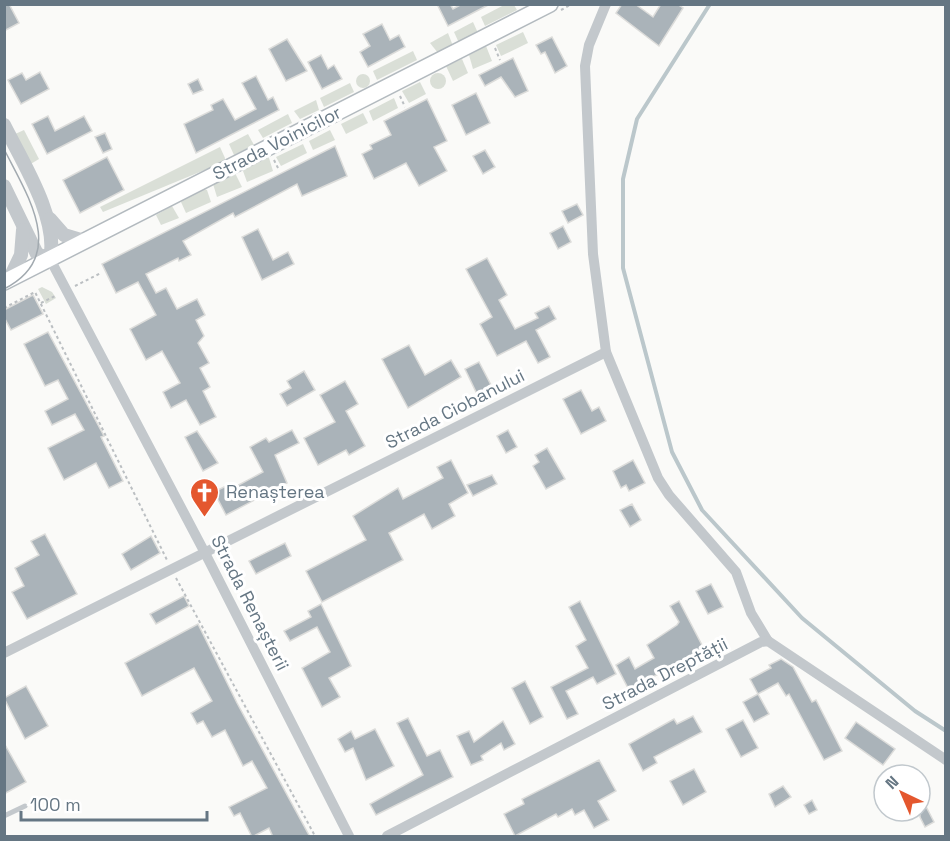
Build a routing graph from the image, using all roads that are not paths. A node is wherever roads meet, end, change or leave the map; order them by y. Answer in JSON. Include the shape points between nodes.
{"nodes":[{"id":1,"x":550,"y":4,"type":"edge"},
{"id":2,"x":606,"y":4,"type":"edge"},
{"id":3,"x":4,"y":125,"type":"edge"},
{"id":4,"x":4,"y":186,"type":"edge"},
{"id":5,"x":44,"y":211,"type":"junction"},
{"id":6,"x":20,"y":219,"type":"junction"},
{"id":7,"x":84,"y":241,"type":"junction"},
{"id":8,"x":50,"y":259,"type":"junction"},
{"id":9,"x":7,"y":281,"type":"edge"},
{"id":10,"x":606,"y":352,"type":"junction"},
{"id":11,"x":205,"y":553,"type":"junction"},
{"id":12,"x":768,"y":641,"type":"junction"},
{"id":13,"x":4,"y":653,"type":"edge"},
{"id":14,"x":945,"y":760,"type":"edge"},
{"id":15,"x":25,"y":806,"type":"dead end"},
{"id":16,"x":4,"y":816,"type":"edge"},
{"id":17,"x":349,"y":837,"type":"edge"},
{"id":18,"x":387,"y":837,"type":"edge"}],
"edges":[{"from":1,"to":7,"type":"main road","name":"Strada Voinicilor"},
{"from":2,"to":10,"type":"street","via":[[585,66],[593,254]]},
{"from":3,"to":5,"type":"street","name":"Strada Renașterii"},
{"from":4,"to":6,"type":"street","name":"Strada Renașterii"},
{"from":5,"to":7,"type":"street","via":[[64,235]]},
{"from":5,"to":8,"type":"street","name":"Strada Renașterii","via":[[54,243]]},
{"from":6,"to":8,"type":"street","name":"Strada Renașterii","via":[[37,254]]},
{"from":6,"to":9,"type":"street","via":[[23,249]]},
{"from":7,"to":8,"type":"main road","name":"Strada Voinicilor"},
{"from":8,"to":9,"type":"main road","name":"Strada Voinicilor"},
{"from":8,"to":11,"type":"street","name":"Strada Renașterii"},
{"from":10,"to":11,"type":"street","name":"Strada Ciobanului"},
{"from":10,"to":12,"type":"street","via":[[658,478],[736,572],[751,613]]},
{"from":11,"to":13,"type":"street","name":"Strada Ciobanului"},
{"from":11,"to":17,"type":"street","name":"Strada Renașterii"},
{"from":12,"to":14,"type":"street"},
{"from":12,"to":18,"type":"street","name":"Strada Dreptății"},
{"from":15,"to":16,"type":"lane"}]}
